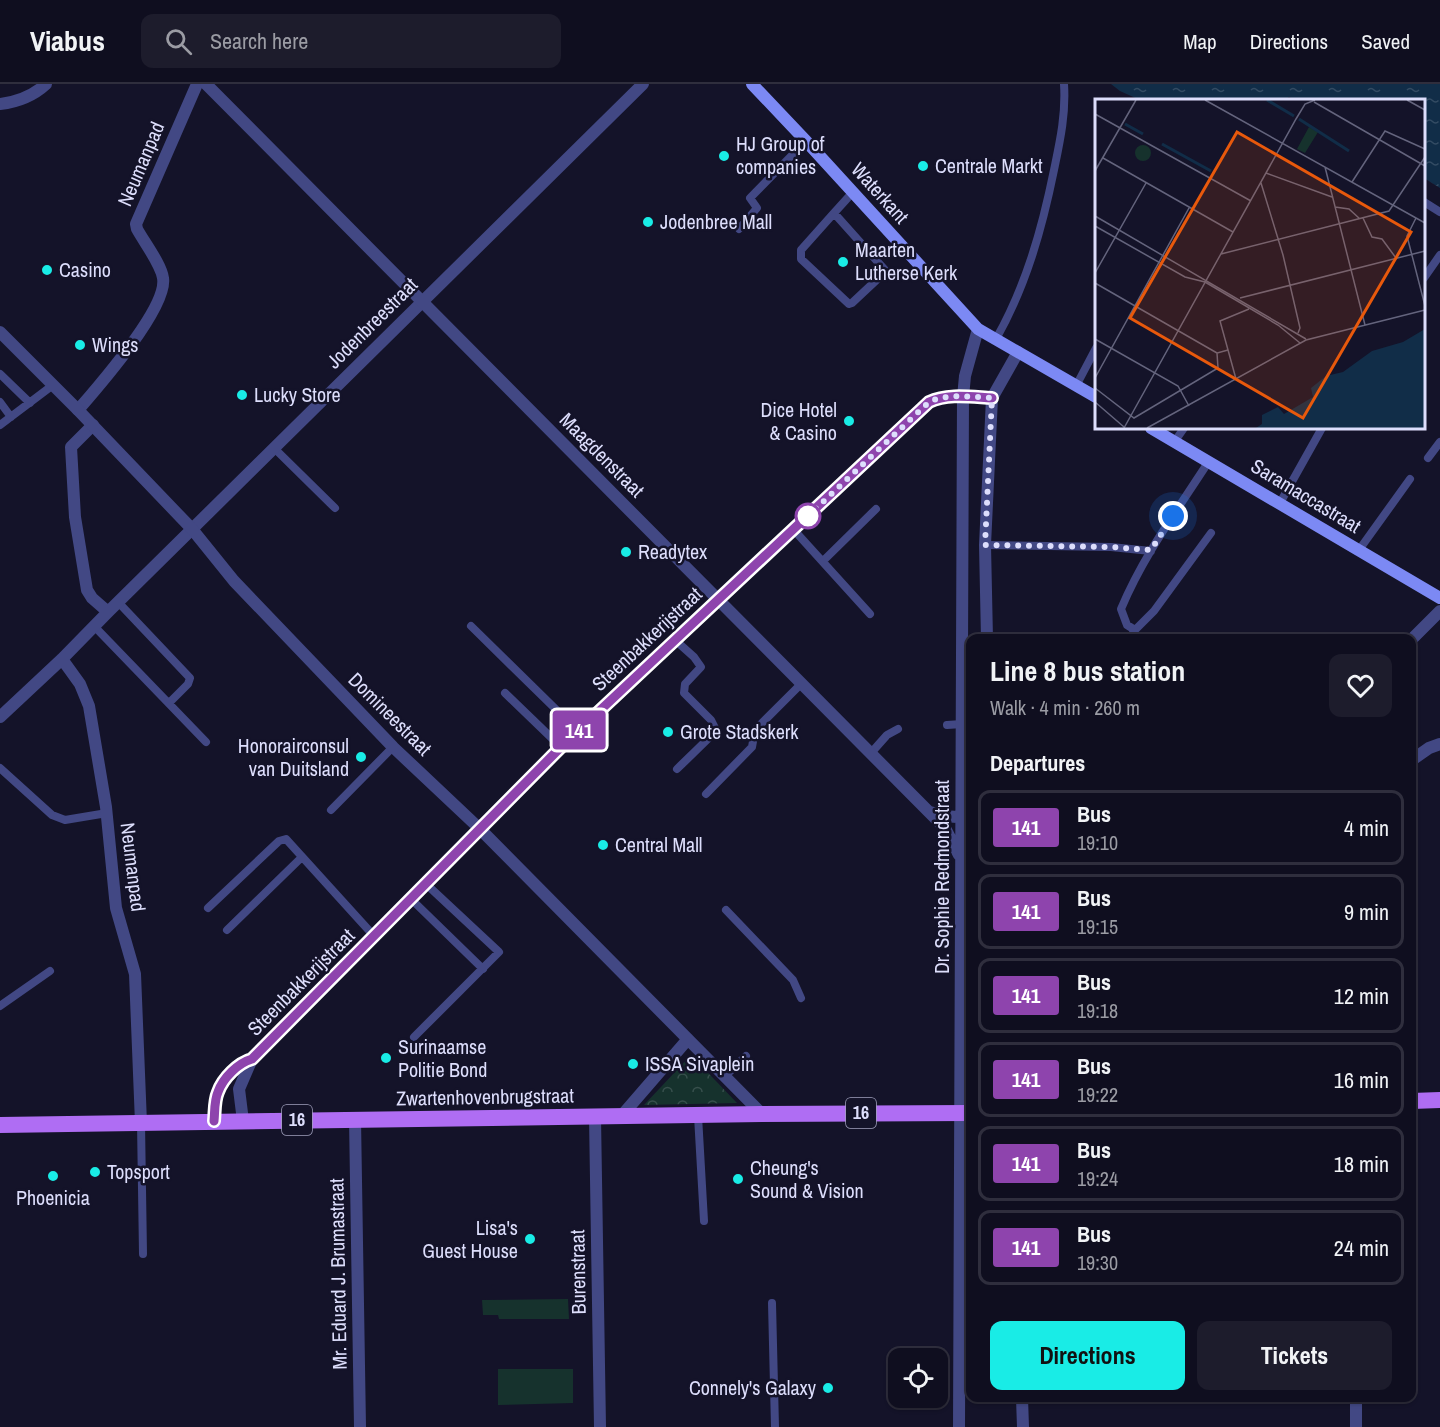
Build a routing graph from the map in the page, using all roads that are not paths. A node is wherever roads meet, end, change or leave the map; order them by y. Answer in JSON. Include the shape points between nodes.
{"nodes":[{"id":1,"x":46,"y":84,"type":"edge"},
{"id":2,"x":197,"y":84,"type":"edge"},
{"id":3,"x":206,"y":84,"type":"edge"},
{"id":4,"x":643,"y":84,"type":"edge"},
{"id":5,"x":752,"y":84,"type":"edge"},
{"id":6,"x":1064,"y":84,"type":"edge"},
{"id":7,"x":0,"y":104,"type":"edge"},
{"id":8,"x":806,"y":141,"type":"junction"},
{"id":9,"x":853,"y":192,"type":"junction"},
{"id":10,"x":1425,"y":203,"type":"edge"},
{"id":11,"x":1440,"y":212,"type":"edge"},
{"id":12,"x":834,"y":213,"type":"junction"},
{"id":13,"x":739,"y":229,"type":"dead end"},
{"id":14,"x":1440,"y":255,"type":"edge"},
{"id":15,"x":1425,"y":274,"type":"edge"},
{"id":16,"x":423,"y":300,"type":"junction"},
{"id":17,"x":978,"y":329,"type":"junction"},
{"id":18,"x":0,"y":332,"type":"edge"},
{"id":19,"x":996,"y":339,"type":"junction"},
{"id":20,"x":1095,"y":350,"type":"edge"},
{"id":21,"x":1018,"y":351,"type":"junction"},
{"id":22,"x":0,"y":374,"type":"edge"},
{"id":23,"x":53,"y":384,"type":"junction"},
{"id":24,"x":1076,"y":386,"type":"junction"},
{"id":25,"x":1095,"y":396,"type":"edge"},
{"id":26,"x":963,"y":397,"type":"junction"},
{"id":27,"x":992,"y":398,"type":"junction"},
{"id":28,"x":0,"y":402,"type":"edge"},
{"id":29,"x":30,"y":403,"type":"junction"},
{"id":30,"x":78,"y":410,"type":"junction"},
{"id":31,"x":11,"y":417,"type":"junction"},
{"id":32,"x":0,"y":425,"type":"edge"},
{"id":33,"x":93,"y":425,"type":"junction"},
{"id":34,"x":1153,"y":429,"type":"edge"},
{"id":35,"x":1183,"y":429,"type":"edge"},
{"id":36,"x":1321,"y":429,"type":"edge"},
{"id":37,"x":1175,"y":441,"type":"junction"},
{"id":38,"x":1440,"y":442,"type":"edge"},
{"id":39,"x":274,"y":448,"type":"junction"},
{"id":40,"x":1428,"y":458,"type":"dead end"},
{"id":41,"x":1209,"y":461,"type":"junction"},
{"id":42,"x":1410,"y":479,"type":"dead end"},
{"id":43,"x":1280,"y":503,"type":"junction"},
{"id":44,"x":335,"y":508,"type":"dead end"},
{"id":45,"x":876,"y":509,"type":"dead end"},
{"id":46,"x":192,"y":530,"type":"junction"},
{"id":47,"x":793,"y":530,"type":"junction"},
{"id":48,"x":1211,"y":533,"type":"dead end"},
{"id":49,"x":985,"y":545,"type":"junction"},
{"id":50,"x":1151,"y":550,"type":"junction"},
{"id":51,"x":1359,"y":550,"type":"junction"},
{"id":52,"x":823,"y":561,"type":"junction"},
{"id":53,"x":1440,"y":598,"type":"edge"},
{"id":54,"x":718,"y":600,"type":"junction"},
{"id":55,"x":118,"y":602,"type":"junction"},
{"id":56,"x":1440,"y":611,"type":"edge"},
{"id":57,"x":108,"y":612,"type":"junction"},
{"id":58,"x":870,"y":614,"type":"dead end"},
{"id":59,"x":94,"y":626,"type":"junction"},
{"id":60,"x":471,"y":626,"type":"dead end"},
{"id":61,"x":1135,"y":630,"type":"junction"},
{"id":62,"x":987,"y":634,"type":"edge"},
{"id":63,"x":1132,"y":634,"type":"edge"},
{"id":64,"x":1416,"y":635,"type":"edge"},
{"id":65,"x":675,"y":640,"type":"junction"},
{"id":66,"x":62,"y":659,"type":"junction"},
{"id":67,"x":801,"y":684,"type":"junction"},
{"id":68,"x":505,"y":693,"type":"dead end"},
{"id":69,"x":169,"y":703,"type":"junction"},
{"id":70,"x":0,"y":717,"type":"edge"},
{"id":71,"x":962,"y":724,"type":"junction"},
{"id":72,"x":946,"y":725,"type":"dead end"},
{"id":73,"x":898,"y":729,"type":"dead end"},
{"id":74,"x":578,"y":731,"type":"junction"},
{"id":75,"x":207,"y":742,"type":"dead end"},
{"id":76,"x":1440,"y":744,"type":"edge"},
{"id":77,"x":393,"y":747,"type":"junction"},
{"id":78,"x":561,"y":747,"type":"junction"},
{"id":79,"x":871,"y":753,"type":"junction"},
{"id":80,"x":1416,"y":757,"type":"edge"},
{"id":81,"x":0,"y":768,"type":"edge"},
{"id":82,"x":677,"y":769,"type":"dead end"},
{"id":83,"x":706,"y":794,"type":"dead end"},
{"id":84,"x":331,"y":810,"type":"dead end"},
{"id":85,"x":929,"y":812,"type":"junction"},
{"id":86,"x":107,"y":813,"type":"junction"},
{"id":87,"x":966,"y":818,"type":"edge"},
{"id":88,"x":480,"y":829,"type":"junction"},
{"id":89,"x":303,"y":857,"type":"junction"},
{"id":90,"x":961,"y":860,"type":"junction"},
{"id":91,"x":425,"y":883,"type":"junction"},
{"id":92,"x":410,"y":898,"type":"junction"},
{"id":93,"x":208,"y":908,"type":"dead end"},
{"id":94,"x":726,"y":910,"type":"dead end"},
{"id":95,"x":227,"y":930,"type":"dead end"},
{"id":96,"x":374,"y":936,"type":"junction"},
{"id":97,"x":483,"y":969,"type":"junction"},
{"id":98,"x":50,"y":971,"type":"dead end"},
{"id":99,"x":801,"y":998,"type":"dead end"},
{"id":100,"x":0,"y":1006,"type":"edge"},
{"id":101,"x":414,"y":1037,"type":"dead end"},
{"id":102,"x":688,"y":1039,"type":"junction"},
{"id":103,"x":746,"y":1056,"type":"dead end"},
{"id":104,"x":252,"y":1059,"type":"junction"},
{"id":105,"x":724,"y":1076,"type":"junction"},
{"id":106,"x":1440,"y":1100,"type":"edge"},
{"id":107,"x":1416,"y":1101,"type":"edge"},
{"id":108,"x":966,"y":1113,"type":"edge"},
{"id":109,"x":762,"y":1114,"type":"junction"},
{"id":110,"x":624,"y":1116,"type":"junction"},
{"id":111,"x":698,"y":1116,"type":"junction"},
{"id":112,"x":595,"y":1117,"type":"junction"},
{"id":113,"x":355,"y":1119,"type":"junction"},
{"id":114,"x":214,"y":1121,"type":"junction"},
{"id":115,"x":243,"y":1121,"type":"junction"},
{"id":116,"x":141,"y":1123,"type":"junction"},
{"id":117,"x":0,"y":1125,"type":"edge"},
{"id":118,"x":704,"y":1221,"type":"dead end"},
{"id":119,"x":965,"y":1246,"type":"edge"},
{"id":120,"x":143,"y":1254,"type":"dead end"},
{"id":121,"x":772,"y":1304,"type":"dead end"},
{"id":122,"x":1022,"y":1402,"type":"edge"},
{"id":123,"x":1356,"y":1402,"type":"edge"},
{"id":124,"x":360,"y":1427,"type":"edge"},
{"id":125,"x":600,"y":1427,"type":"edge"},
{"id":126,"x":775,"y":1427,"type":"edge"},
{"id":127,"x":959,"y":1427,"type":"edge"},
{"id":128,"x":1023,"y":1427,"type":"edge"},
{"id":129,"x":1356,"y":1427,"type":"edge"}],
"edges":[{"from":1,"to":7,"type":"street","via":[[14,103]]},
{"from":2,"to":30,"type":"street","name":"Neumanpad","via":[[136,224],[161,270],[161,292],[123,356]]},
{"from":3,"to":16,"type":"street","name":"Maagdenstraat"},
{"from":4,"to":16,"type":"street","name":"Jodenbreestraat"},
{"from":5,"to":8,"type":"main road","name":"Waterkant"},
{"from":6,"to":19,"type":"lane","via":[[1064,122],[1042,227],[1012,310]]},
{"from":8,"to":9,"type":"main road","name":"Waterkant"},
{"from":8,"to":13,"type":"lane","via":[[750,198],[757,208]]},
{"from":9,"to":12,"type":"lane"},
{"from":9,"to":17,"type":"main road","name":"Waterkant"},
{"from":10,"to":11,"type":"lane"},
{"from":12,"to":12,"type":"lane","via":[[800,255],[849,304],[885,270]]},
{"from":14,"to":15,"type":"lane"},
{"from":16,"to":39,"type":"street","name":"Jodenbreestraat"},
{"from":16,"to":54,"type":"street","name":"Maagdenstraat"},
{"from":17,"to":19,"type":"main road"},
{"from":17,"to":26,"type":"street","name":"Dr. Sophie Redmondstraat"},
{"from":18,"to":23,"type":"street","name":"Domineestraat"},
{"from":19,"to":21,"type":"main road"},
{"from":20,"to":24,"type":"lane"},
{"from":21,"to":24,"type":"main road"},
{"from":21,"to":27,"type":"street"},
{"from":22,"to":29,"type":"lane"},
{"from":23,"to":29,"type":"lane"},
{"from":23,"to":30,"type":"street","name":"Domineestraat"},
{"from":24,"to":25,"type":"main road"},
{"from":26,"to":27,"type":"street","name":"Steenbakkerijstraat"},
{"from":26,"to":47,"type":"street","name":"Steenbakkerijstraat","via":[[929,402]]},
{"from":26,"to":71,"type":"street","name":"Dr. Sophie Redmondstraat"},
{"from":27,"to":49,"type":"street"},
{"from":28,"to":31,"type":"lane"},
{"from":29,"to":31,"type":"lane"},
{"from":30,"to":33,"type":"street","name":"Domineestraat"},
{"from":31,"to":32,"type":"lane"},
{"from":33,"to":46,"type":"street","name":"Domineestraat"},
{"from":33,"to":57,"type":"street","via":[[71,447],[75,517],[87,590]]},
{"from":34,"to":37,"type":"main road","name":"Saramaccastraat"},
{"from":35,"to":37,"type":"lane"},
{"from":36,"to":43,"type":"lane"},
{"from":37,"to":41,"type":"main road","name":"Saramaccastraat"},
{"from":38,"to":40,"type":"lane"},
{"from":39,"to":44,"type":"lane"},
{"from":39,"to":46,"type":"street","name":"Jodenbreestraat"},
{"from":41,"to":43,"type":"main road","name":"Saramaccastraat"},
{"from":41,"to":50,"type":"lane"},
{"from":42,"to":51,"type":"lane"},
{"from":43,"to":51,"type":"main road","name":"Saramaccastraat"},
{"from":45,"to":52,"type":"lane"},
{"from":46,"to":55,"type":"street","name":"Jodenbreestraat"},
{"from":46,"to":77,"type":"street","name":"Domineestraat","via":[[234,581]]},
{"from":47,"to":52,"type":"lane"},
{"from":47,"to":54,"type":"street","name":"Steenbakkerijstraat"},
{"from":48,"to":61,"type":"lane","via":[[1154,611]]},
{"from":49,"to":50,"type":"lane"},
{"from":49,"to":62,"type":"street"},
{"from":50,"to":61,"type":"lane","via":[[1121,609],[1127,625]]},
{"from":51,"to":53,"type":"main road","name":"Saramaccastraat"},
{"from":52,"to":58,"type":"lane"},
{"from":54,"to":65,"type":"street","name":"Steenbakkerijstraat"},
{"from":54,"to":67,"type":"street","name":"Maagdenstraat"},
{"from":55,"to":57,"type":"street","name":"Jodenbreestraat"},
{"from":55,"to":69,"type":"lane","via":[[190,678]]},
{"from":56,"to":64,"type":"street"},
{"from":57,"to":59,"type":"street","name":"Jodenbreestraat"},
{"from":59,"to":66,"type":"street","name":"Jodenbreestraat"},
{"from":59,"to":69,"type":"lane"},
{"from":60,"to":74,"type":"lane"},
{"from":61,"to":63,"type":"lane"},
{"from":65,"to":74,"type":"street","name":"Steenbakkerijstraat"},
{"from":65,"to":82,"type":"lane","via":[[701,667],[685,684],[684,693],[715,728]]},
{"from":66,"to":70,"type":"street","name":"Jodenbreestraat"},
{"from":66,"to":86,"type":"street","name":"Neumanpad","via":[[80,684],[89,706]]},
{"from":67,"to":79,"type":"street","name":"Maagdenstraat"},
{"from":67,"to":83,"type":"lane","via":[[755,730],[752,747]]},
{"from":68,"to":78,"type":"lane"},
{"from":69,"to":75,"type":"lane"},
{"from":71,"to":72,"type":"lane"},
{"from":71,"to":87,"type":"street","name":"Dr. Sophie Redmondstraat"},
{"from":73,"to":79,"type":"lane"},
{"from":74,"to":78,"type":"street","name":"Steenbakkerijstraat"},
{"from":76,"to":80,"type":"street"},
{"from":77,"to":84,"type":"lane"},
{"from":77,"to":88,"type":"street","name":"Domineestraat"},
{"from":78,"to":88,"type":"street","name":"Steenbakkerijstraat"},
{"from":79,"to":85,"type":"street","name":"Maagdenstraat"},
{"from":81,"to":86,"type":"lane","via":[[52,815],[65,820]]},
{"from":85,"to":87,"type":"street"},
{"from":85,"to":90,"type":"street","name":"Maagdenstraat","via":[[945,828]]},
{"from":86,"to":116,"type":"street","name":"Neumanpad","via":[[116,908],[135,974]]},
{"from":87,"to":90,"type":"street","name":"Dr. Sophie Redmondstraat"},
{"from":88,"to":91,"type":"street","name":"Steenbakkerijstraat"},
{"from":88,"to":102,"type":"street","name":"Domineestraat"},
{"from":89,"to":93,"type":"lane","via":[[286,839],[279,841]]},
{"from":89,"to":95,"type":"lane"},
{"from":89,"to":96,"type":"lane"},
{"from":90,"to":108,"type":"street","name":"Dr. Sophie Redmondstraat"},
{"from":91,"to":92,"type":"street","name":"Steenbakkerijstraat"},
{"from":91,"to":97,"type":"lane","via":[[498,949],[497,956]]},
{"from":92,"to":96,"type":"street","name":"Steenbakkerijstraat"},
{"from":92,"to":97,"type":"lane"},
{"from":94,"to":99,"type":"lane","via":[[793,980]]},
{"from":96,"to":104,"type":"street","name":"Steenbakkerijstraat"},
{"from":97,"to":101,"type":"lane"},
{"from":98,"to":100,"type":"lane"},
{"from":102,"to":105,"type":"street","name":"Domineestraat"},
{"from":102,"to":110,"type":"street"},
{"from":103,"to":105,"type":"lane"},
{"from":104,"to":114,"type":"street","name":"Steenbakkerijstraat","via":[[237,1067],[220,1087]]},
{"from":104,"to":115,"type":"street","name":"Steenbakkerijstraat","via":[[239,1089]]},
{"from":105,"to":109,"type":"street","name":"Domineestraat"},
{"from":106,"to":107,"type":"main road"},
{"from":108,"to":109,"type":"main road","name":"Zwartenhovenbrugstraat","number":"16"},
{"from":108,"to":119,"type":"street","name":"Dr. Sophie Redmondstraat"},
{"from":109,"to":111,"type":"main road","name":"Zwartenhovenbrugstraat","number":"16"},
{"from":110,"to":111,"type":"main road","name":"Zwartenhovenbrugstraat","number":"16"},
{"from":110,"to":112,"type":"main road","name":"Zwartenhovenbrugstraat","number":"16"},
{"from":111,"to":118,"type":"lane"},
{"from":112,"to":113,"type":"main road","name":"Zwartenhovenbrugstraat","number":"16"},
{"from":112,"to":125,"type":"street","name":"Burenstraat"},
{"from":113,"to":115,"type":"main road","name":"Zwartenhovenbrugstraat","number":"16"},
{"from":113,"to":124,"type":"street","name":"Mr. Eduard J. Brumastraat"},
{"from":114,"to":115,"type":"main road","name":"Zwartenhovenbrugstraat","number":"16"},
{"from":114,"to":116,"type":"main road","name":"Zwartenhovenbrugstraat","number":"16"},
{"from":116,"to":117,"type":"main road","name":"Zwartenhovenbrugstraat","number":"16"},
{"from":116,"to":120,"type":"lane"},
{"from":119,"to":127,"type":"street","name":"Dr. Sophie Redmondstraat"},
{"from":121,"to":126,"type":"lane"},
{"from":122,"to":128,"type":"street"},
{"from":123,"to":129,"type":"street"}]}
